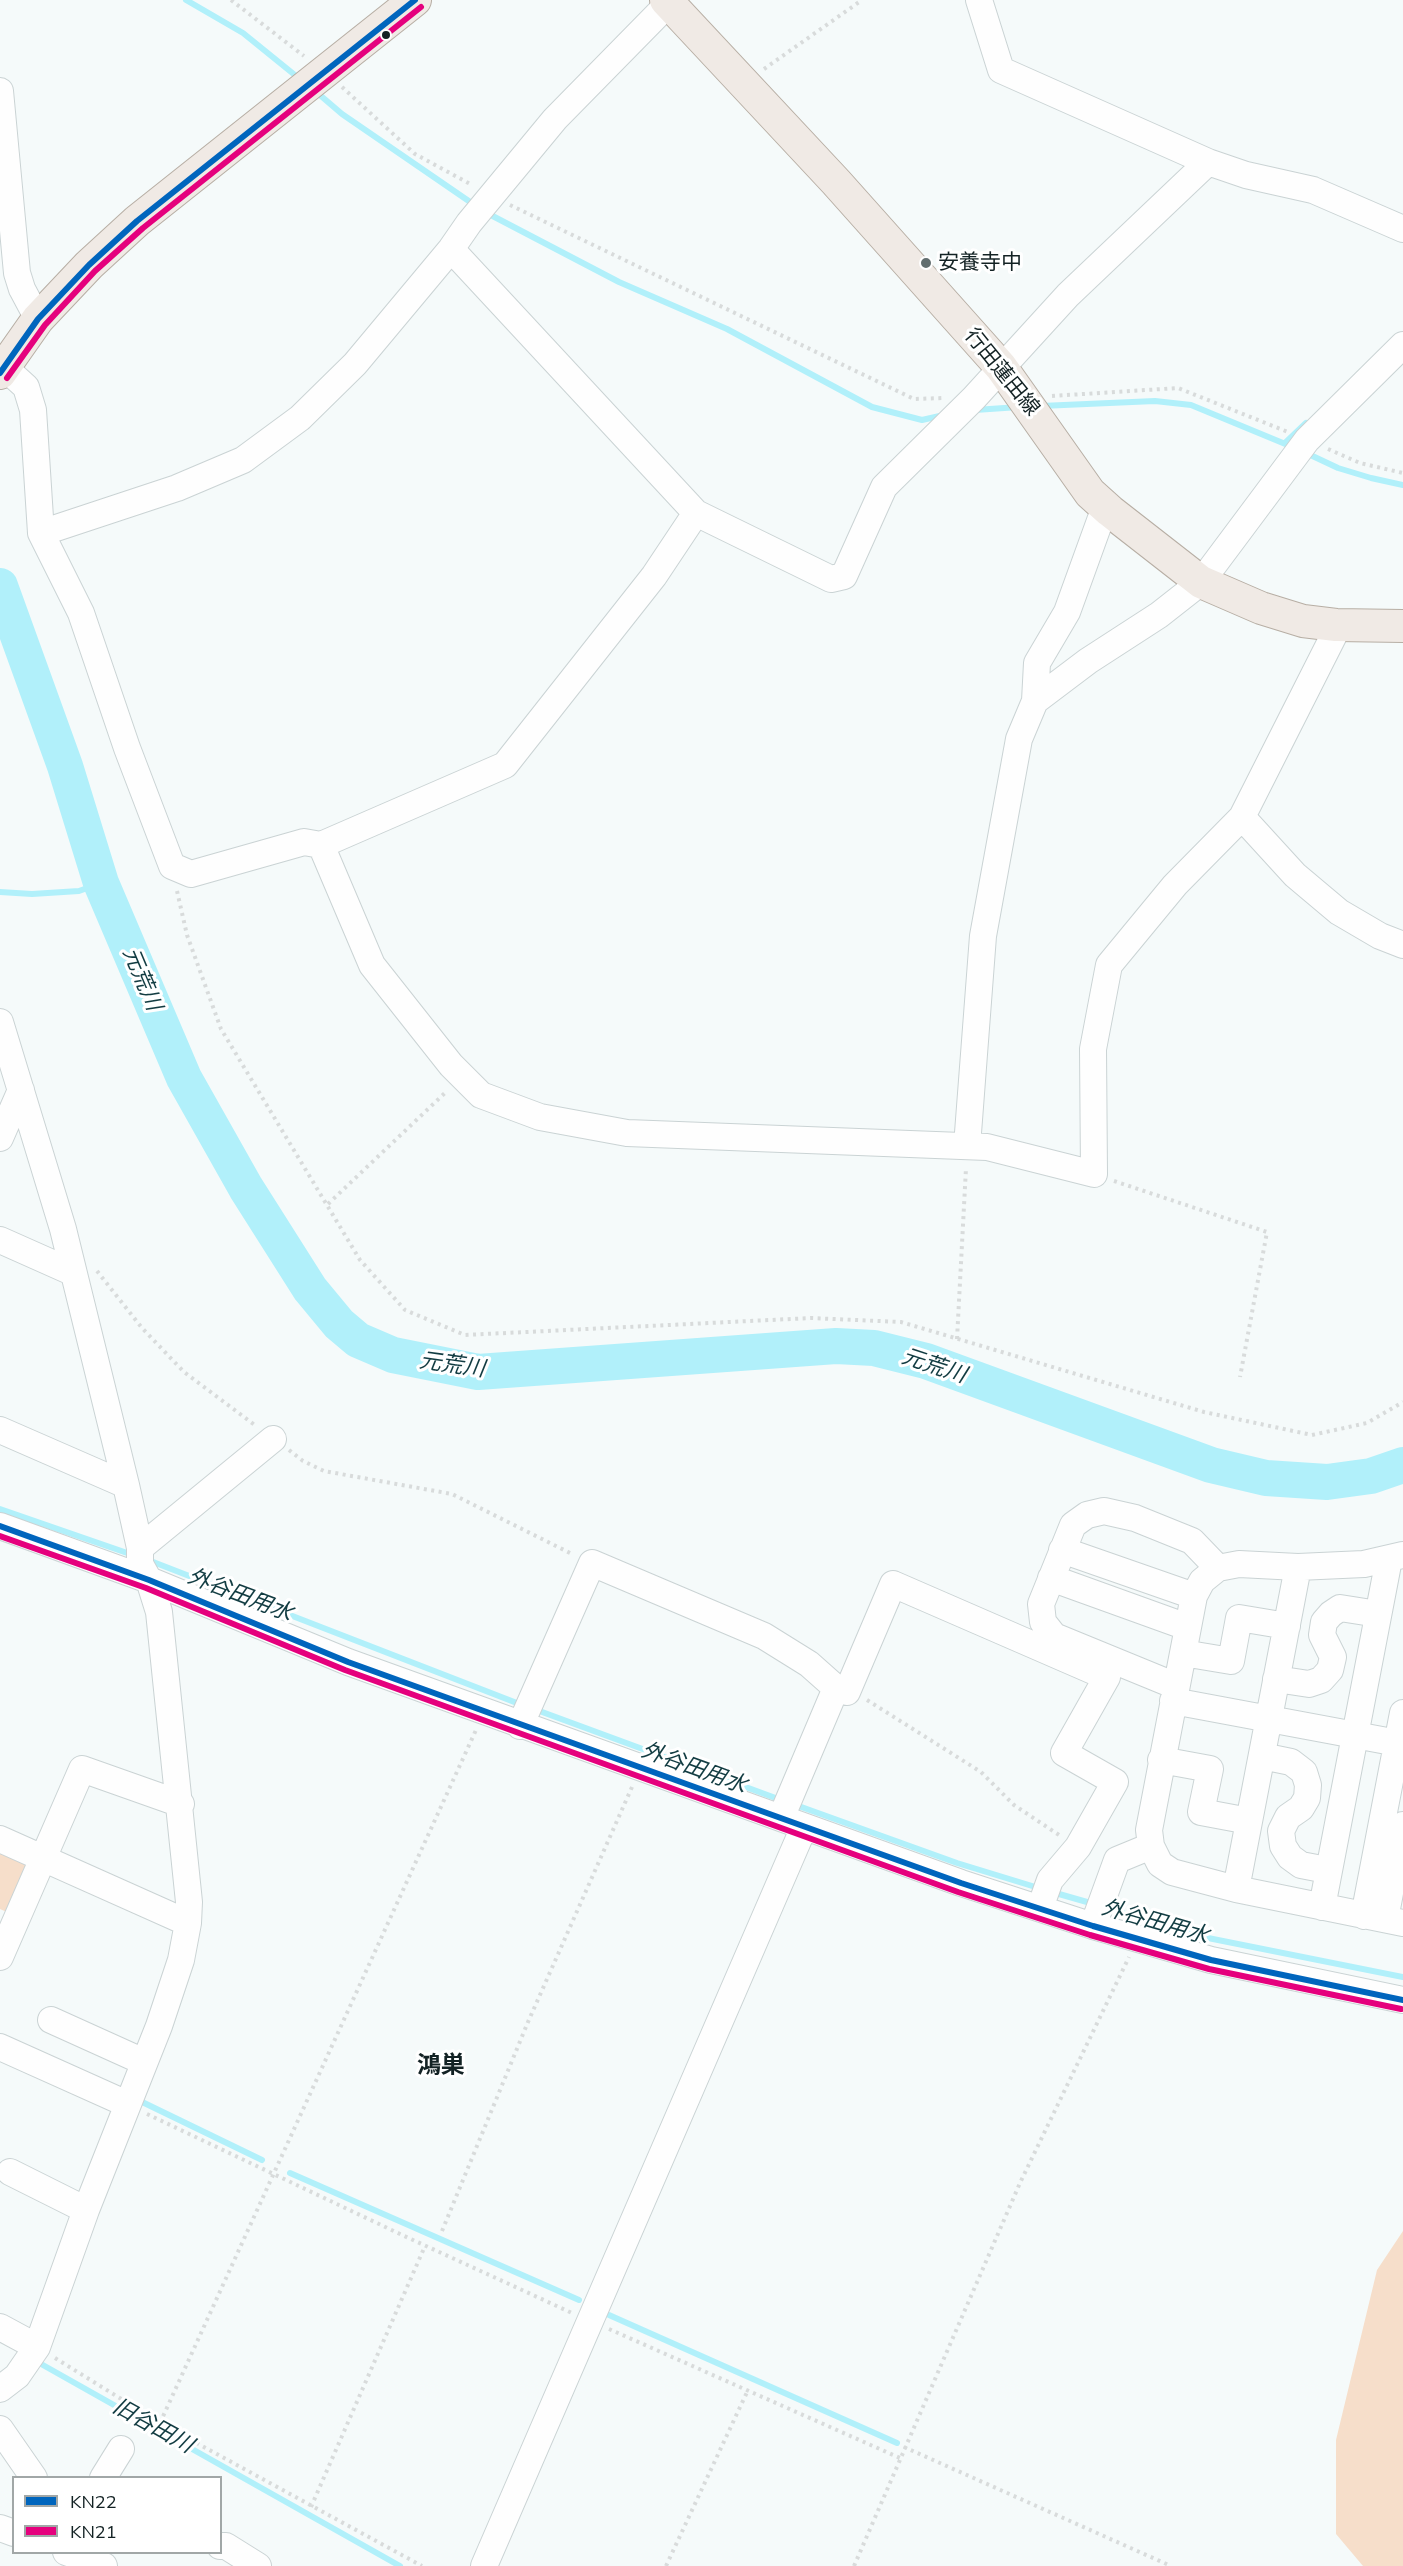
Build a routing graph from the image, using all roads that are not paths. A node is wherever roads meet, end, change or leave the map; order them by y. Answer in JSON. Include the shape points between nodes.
{"nodes":[{"id":1,"x":415,"y":0,"type":"edge"},
{"id":2,"x":980,"y":0,"type":"edge"},
{"id":3,"x":667,"y":2,"type":"edge"},
{"id":4,"x":0,"y":91,"type":"edge"},
{"id":5,"x":1209,"y":162,"type":"junction"},
{"id":6,"x":1403,"y":229,"type":"edge"},
{"id":7,"x":451,"y":249,"type":"junction"},
{"id":8,"x":38,"y":319,"type":"junction"},
{"id":9,"x":1403,"y":345,"type":"edge"},
{"id":10,"x":1001,"y":367,"type":"junction"},
{"id":11,"x":2,"y":370,"type":"edge"},
{"id":12,"x":1105,"y":507,"type":"junction"},
{"id":13,"x":696,"y":513,"type":"junction"},
{"id":14,"x":41,"y":533,"type":"junction"},
{"id":15,"x":1202,"y":582,"type":"junction"},
{"id":16,"x":1336,"y":625,"type":"junction"},
{"id":17,"x":1403,"y":626,"type":"edge"},
{"id":18,"x":1035,"y":701,"type":"junction"},
{"id":19,"x":1242,"y":817,"type":"junction"},
{"id":20,"x":321,"y":845,"type":"junction"},
{"id":21,"x":1403,"y":945,"type":"edge"},
{"id":22,"x":0,"y":1022,"type":"edge"},
{"id":23,"x":21,"y":1090,"type":"junction"},
{"id":24,"x":0,"y":1138,"type":"edge"},
{"id":25,"x":967,"y":1146,"type":"junction"},
{"id":26,"x":0,"y":1240,"type":"edge"},
{"id":27,"x":82,"y":1269,"type":"junction"},
{"id":28,"x":0,"y":1430,"type":"edge"},
{"id":29,"x":273,"y":1439,"type":"road end"},
{"id":30,"x":126,"y":1485,"type":"junction"},
{"id":31,"x":0,"y":1526,"type":"edge"},
{"id":32,"x":140,"y":1548,"type":"junction"},
{"id":33,"x":1062,"y":1550,"type":"junction"},
{"id":34,"x":1396,"y":1557,"type":"edge"},
{"id":35,"x":1298,"y":1567,"type":"junction"},
{"id":36,"x":1218,"y":1568,"type":"junction"},
{"id":37,"x":1051,"y":1578,"type":"junction"},
{"id":38,"x":149,"y":1580,"type":"junction"},
{"id":39,"x":1194,"y":1596,"type":"junction"},
{"id":40,"x":1378,"y":1614,"type":"junction"},
{"id":41,"x":1287,"y":1626,"type":"junction"},
{"id":42,"x":1187,"y":1627,"type":"junction"},
{"id":43,"x":1183,"y":1653,"type":"junction"},
{"id":44,"x":1276,"y":1679,"type":"junction"},
{"id":45,"x":841,"y":1690,"type":"junction"},
{"id":46,"x":1174,"y":1694,"type":"junction"},
{"id":47,"x":1403,"y":1713,"type":"edge"},
{"id":48,"x":1269,"y":1719,"type":"junction"},
{"id":49,"x":520,"y":1726,"type":"junction"},
{"id":50,"x":1354,"y":1735,"type":"junction"},
{"id":51,"x":1400,"y":1744,"type":"edge"},
{"id":52,"x":1262,"y":1756,"type":"junction"},
{"id":53,"x":1161,"y":1760,"type":"junction"},
{"id":54,"x":181,"y":1804,"type":"junction"},
{"id":55,"x":1249,"y":1821,"type":"junction"},
{"id":56,"x":792,"y":1823,"type":"junction"},
{"id":57,"x":1403,"y":1825,"type":"edge"},
{"id":58,"x":0,"y":1839,"type":"edge"},
{"id":59,"x":1151,"y":1846,"type":"junction"},
{"id":60,"x":43,"y":1859,"type":"junction"},
{"id":61,"x":1327,"y":1870,"type":"junction"},
{"id":62,"x":1236,"y":1889,"type":"junction"},
{"id":63,"x":1322,"y":1907,"type":"junction"},
{"id":64,"x":1040,"y":1908,"type":"junction"},
{"id":65,"x":9,"y":1913,"type":"edge"},
{"id":66,"x":1384,"y":1919,"type":"edge"},
{"id":67,"x":188,"y":1923,"type":"junction"},
{"id":68,"x":1093,"y":1926,"type":"junction"},
{"id":69,"x":0,"y":1957,"type":"edge"},
{"id":70,"x":1403,"y":2000,"type":"edge"},
{"id":71,"x":51,"y":2020,"type":"dead end"},
{"id":72,"x":0,"y":2047,"type":"edge"},
{"id":73,"x":144,"y":2062,"type":"junction"},
{"id":74,"x":127,"y":2104,"type":"junction"},
{"id":75,"x":10,"y":2172,"type":"dead end"},
{"id":76,"x":86,"y":2210,"type":"junction"},
{"id":77,"x":0,"y":2327,"type":"edge"},
{"id":78,"x":37,"y":2347,"type":"junction"},
{"id":79,"x":0,"y":2389,"type":"edge"},
{"id":80,"x":0,"y":2429,"type":"edge"},
{"id":81,"x":121,"y":2448,"type":"dead end"},
{"id":82,"x":33,"y":2476,"type":"edge"},
{"id":83,"x":104,"y":2476,"type":"edge"},
{"id":84,"x":222,"y":2546,"type":"edge"},
{"id":85,"x":70,"y":2554,"type":"edge"},
{"id":86,"x":98,"y":2562,"type":"edge"},
{"id":87,"x":258,"y":2566,"type":"edge"},
{"id":88,"x":483,"y":2566,"type":"edge"}],
"edges":[{"from":1,"to":8,"type":"main road","via":[[137,221]]},
{"from":2,"to":5,"type":"street","via":[[1001,70]]},
{"from":3,"to":7,"type":"street","via":[[555,118]]},
{"from":3,"to":10,"type":"main road","name":"行田蓮田線","via":[[836,182]]},
{"from":4,"to":8,"type":"street","via":[[17,273]]},
{"from":5,"to":6,"type":"street","via":[[1313,190]]},
{"from":5,"to":10,"type":"street","via":[[1068,295]]},
{"from":7,"to":13,"type":"street"},
{"from":7,"to":14,"type":"street","via":[[355,364],[300,418],[243,460],[177,488]]},
{"from":8,"to":11,"type":"main road"},
{"from":9,"to":15,"type":"street","via":[[1307,440]]},
{"from":10,"to":12,"type":"main road","name":"行田蓮田線","via":[[1090,493]]},
{"from":10,"to":13,"type":"street","via":[[884,487],[844,576],[831,579]]},
{"from":11,"to":14,"type":"street","via":[[26,387],[33,410]]},
{"from":12,"to":15,"type":"main road","name":"行田蓮田線"},
{"from":12,"to":18,"type":"street","via":[[1067,612],[1037,663]]},
{"from":13,"to":20,"type":"street","via":[[654,576],[505,765]]},
{"from":14,"to":20,"type":"street","via":[[81,613],[172,866],[191,874],[304,842]]},
{"from":15,"to":16,"type":"main road","name":"行田蓮田線","via":[[1261,608],[1303,621]]},
{"from":15,"to":18,"type":"street"},
{"from":16,"to":17,"type":"main road","name":"行田蓮田線"},
{"from":16,"to":19,"type":"street"},
{"from":18,"to":25,"type":"street","via":[[1019,739],[983,936]]},
{"from":19,"to":21,"type":"street","via":[[1295,874],[1339,912]]},
{"from":19,"to":25,"type":"street","via":[[1175,885],[1109,965],[1093,1049],[1094,1174],[987,1147]]},
{"from":20,"to":25,"type":"street","via":[[372,965],[481,1095],[540,1117],[627,1133]]},
{"from":22,"to":23,"type":"street"},
{"from":23,"to":24,"type":"street"},
{"from":23,"to":27,"type":"street","via":[[63,1228]]},
{"from":26,"to":27,"type":"street"},
{"from":27,"to":30,"type":"street"},
{"from":28,"to":30,"type":"street"},
{"from":29,"to":32,"type":"street"},
{"from":30,"to":32,"type":"street"},
{"from":31,"to":38,"type":"street"},
{"from":32,"to":38,"type":"street","via":[[140,1564]]},
{"from":33,"to":36,"type":"street","via":[[1073,1524],[1104,1511],[1135,1518],[1192,1541]]},
{"from":33,"to":37,"type":"street"},
{"from":33,"to":39,"type":"street"},
{"from":34,"to":35,"type":"street","via":[[1364,1564]]},
{"from":34,"to":40,"type":"street"},
{"from":35,"to":36,"type":"street","via":[[1239,1564]]},
{"from":35,"to":41,"type":"street"},
{"from":36,"to":39,"type":"street","via":[[1202,1581]]},
{"from":37,"to":42,"type":"street"},
{"from":37,"to":46,"type":"street","via":[[1041,1604],[1043,1622],[1054,1636]]},
{"from":38,"to":49,"type":"street","via":[[348,1662]]},
{"from":38,"to":54,"type":"street","via":[[159,1612]]},
{"from":39,"to":42,"type":"street"},
{"from":40,"to":44,"type":"street","via":[[1340,1608],[1324,1623],[1322,1635],[1333,1657],[1330,1670],[1321,1680],[1309,1684]]},
{"from":40,"to":50,"type":"street"},
{"from":41,"to":43,"type":"street","via":[[1239,1618],[1231,1661]]},
{"from":41,"to":44,"type":"street"},
{"from":42,"to":43,"type":"street"},
{"from":43,"to":46,"type":"street"},
{"from":44,"to":48,"type":"street"},
{"from":45,"to":49,"type":"street","via":[[764,1636],[592,1563]]},
{"from":45,"to":56,"type":"street"},
{"from":45,"to":64,"type":"street","via":[[893,1584],[1107,1677],[1064,1753],[1115,1782],[1078,1847],[1050,1880]]},
{"from":46,"to":48,"type":"street"},
{"from":46,"to":53,"type":"street"},
{"from":47,"to":51,"type":"street"},
{"from":48,"to":50,"type":"street"},
{"from":48,"to":52,"type":"street"},
{"from":49,"to":56,"type":"street"},
{"from":50,"to":51,"type":"street"},
{"from":50,"to":61,"type":"street"},
{"from":51,"to":66,"type":"street"},
{"from":52,"to":55,"type":"street"},
{"from":52,"to":61,"type":"street","via":[[1291,1762],[1304,1772],[1307,1797],[1281,1831],[1283,1846],[1301,1865]]},
{"from":53,"to":55,"type":"street","via":[[1210,1769],[1202,1812]]},
{"from":53,"to":59,"type":"street","via":[[1149,1830]]},
{"from":54,"to":60,"type":"street","via":[[82,1769]]},
{"from":54,"to":67,"type":"street"},
{"from":55,"to":62,"type":"street"},
{"from":56,"to":64,"type":"street"},
{"from":56,"to":88,"type":"street","via":[[590,2321]]},
{"from":57,"to":66,"type":"street"},
{"from":58,"to":60,"type":"street"},
{"from":59,"to":62,"type":"street","via":[[1160,1864],[1172,1872]]},
{"from":59,"to":68,"type":"street","via":[[1117,1860]]},
{"from":60,"to":65,"type":"street"},
{"from":60,"to":67,"type":"street"},
{"from":61,"to":63,"type":"street"},
{"from":62,"to":63,"type":"street"},
{"from":63,"to":66,"type":"street"},
{"from":64,"to":68,"type":"street"},
{"from":65,"to":69,"type":"street"},
{"from":67,"to":73,"type":"street","via":[[181,1960]]},
{"from":68,"to":70,"type":"street","via":[[1211,1960]]},
{"from":71,"to":73,"type":"street"},
{"from":72,"to":74,"type":"street"},
{"from":73,"to":74,"type":"street"},
{"from":74,"to":76,"type":"street"},
{"from":75,"to":76,"type":"street"},
{"from":76,"to":78,"type":"street"},
{"from":77,"to":78,"type":"street"},
{"from":78,"to":79,"type":"street","via":[[17,2376]]},
{"from":80,"to":82,"type":"street"},
{"from":81,"to":83,"type":"street"},
{"from":84,"to":87,"type":"street"},
{"from":85,"to":86,"type":"street"}]}
